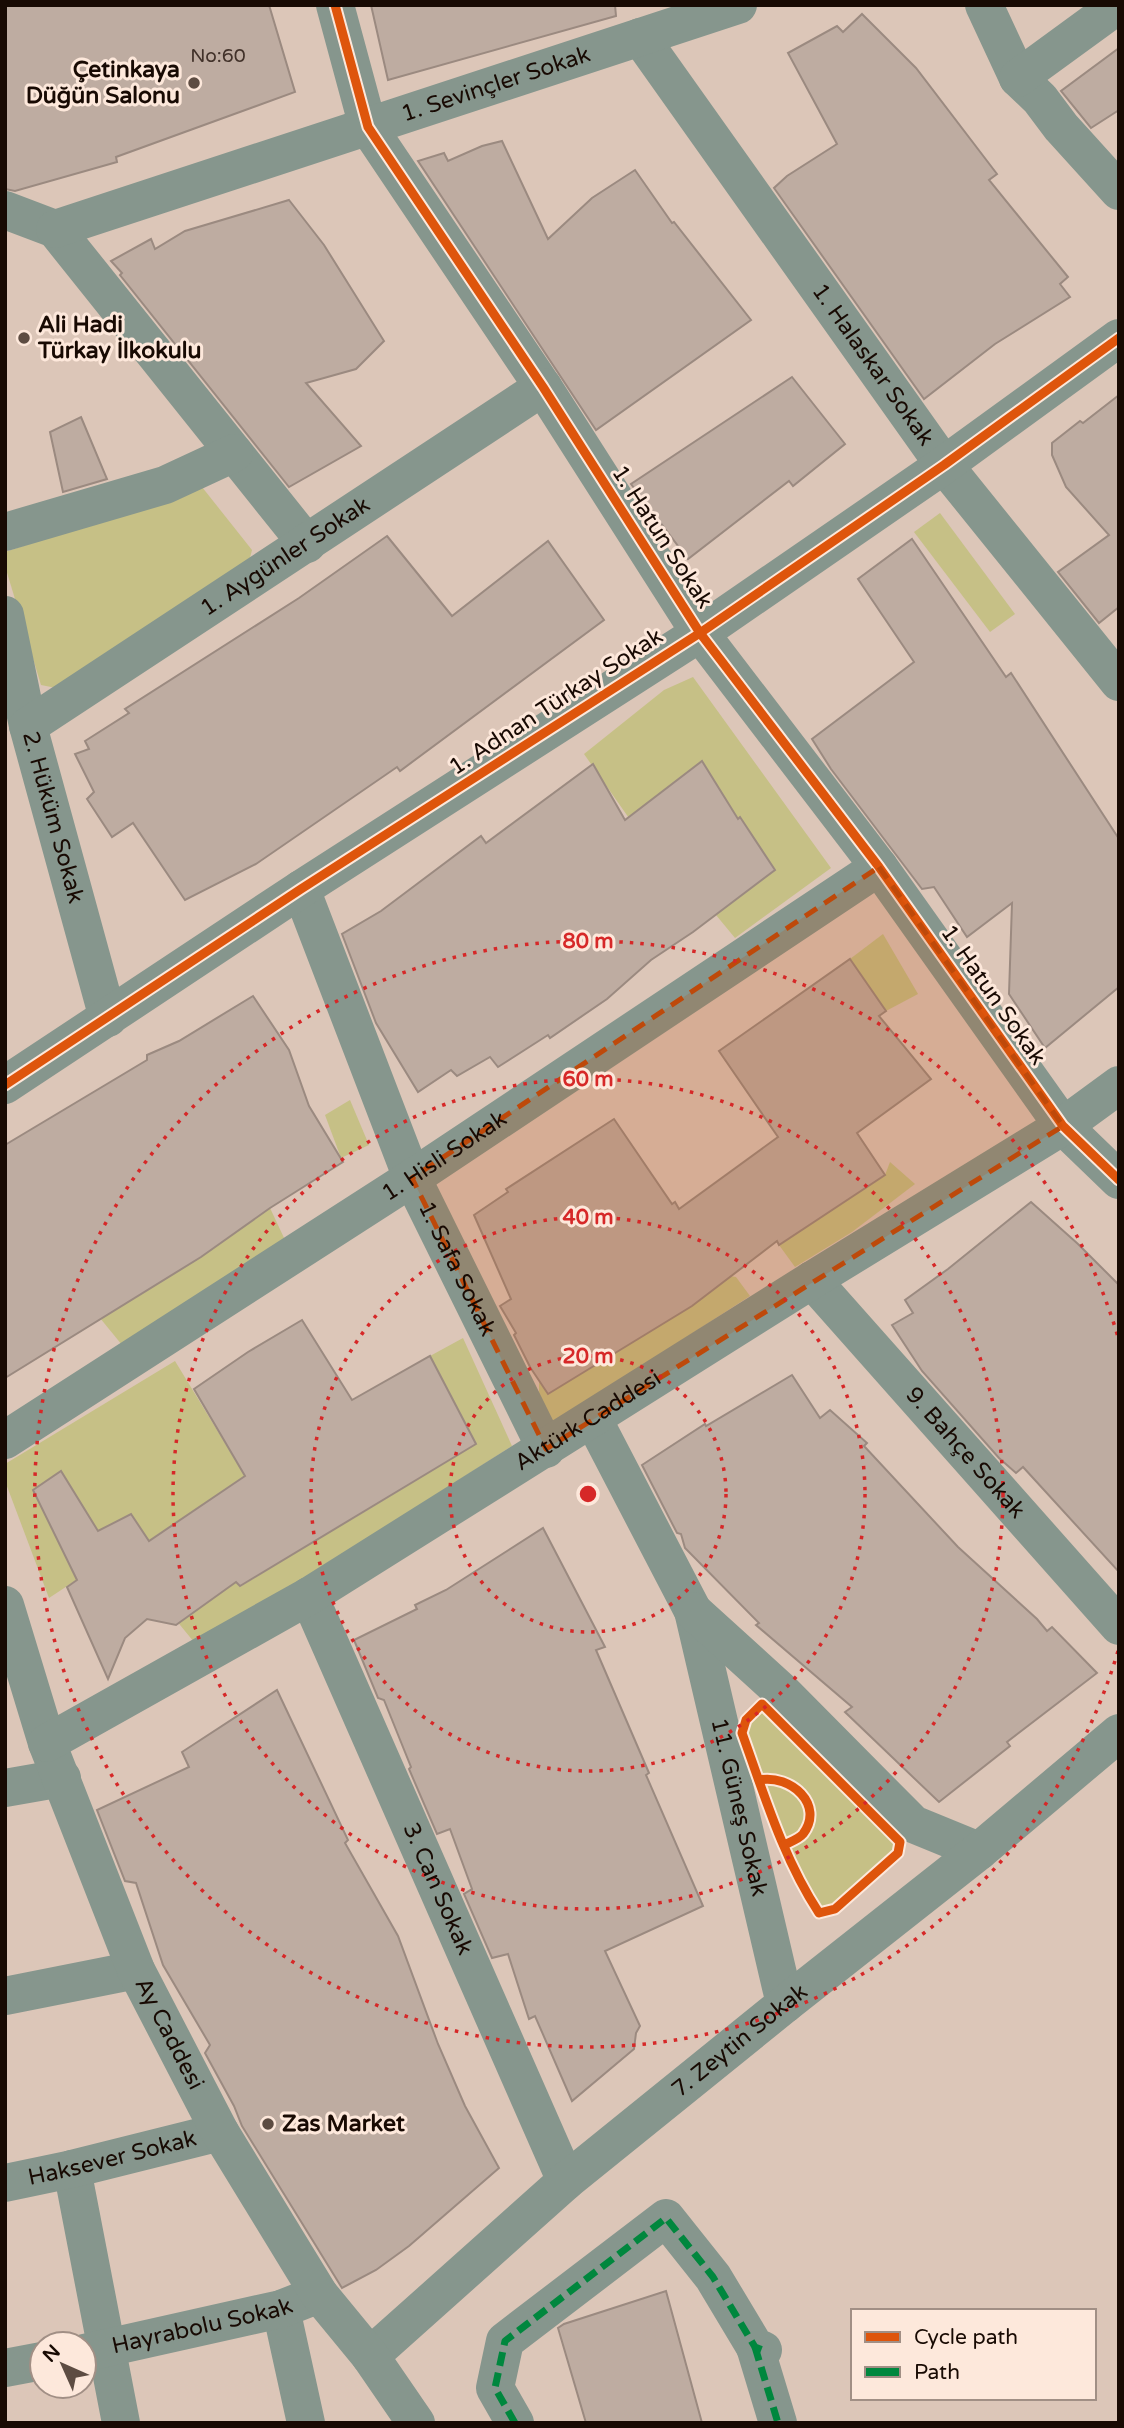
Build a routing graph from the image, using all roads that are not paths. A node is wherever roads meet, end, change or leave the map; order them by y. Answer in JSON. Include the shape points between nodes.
{"nodes":[{"id":1,"x":335,"y":5,"type":"edge"},
{"id":2,"x":738,"y":5,"type":"edge"},
{"id":3,"x":984,"y":5,"type":"edge"},
{"id":4,"x":1118,"y":5,"type":"edge"},
{"id":5,"x":640,"y":37,"type":"junction"},
{"id":6,"x":1018,"y":78,"type":"junction"},
{"id":7,"x":368,"y":127,"type":"junction"},
{"id":8,"x":1119,"y":191,"type":"edge"},
{"id":9,"x":5,"y":211,"type":"edge"},
{"id":10,"x":55,"y":229,"type":"junction"},
{"id":11,"x":1119,"y":338,"type":"edge"},
{"id":12,"x":544,"y":387,"type":"junction"},
{"id":13,"x":234,"y":453,"type":"junction"},
{"id":14,"x":944,"y":465,"type":"junction"},
{"id":15,"x":5,"y":532,"type":"edge"},
{"id":16,"x":307,"y":544,"type":"junction"},
{"id":17,"x":5,"y":615,"type":"edge"},
{"id":18,"x":700,"y":632,"type":"junction"},
{"id":19,"x":1119,"y":682,"type":"edge"},
{"id":20,"x":28,"y":726,"type":"junction"},
{"id":21,"x":879,"y":867,"type":"junction"},
{"id":22,"x":301,"y":889,"type":"junction"},
{"id":23,"x":108,"y":1018,"type":"junction"},
{"id":24,"x":1119,"y":1085,"type":"edge"},
{"id":25,"x":5,"y":1086,"type":"edge"},
{"id":26,"x":1063,"y":1126,"type":"junction"},
{"id":27,"x":412,"y":1178,"type":"junction"},
{"id":28,"x":1119,"y":1180,"type":"edge"},
{"id":29,"x":812,"y":1280,"type":"junction"},
{"id":30,"x":593,"y":1419,"type":"junction"},
{"id":31,"x":5,"y":1440,"type":"edge"},
{"id":32,"x":546,"y":1449,"type":"junction"},
{"id":33,"x":309,"y":1597,"type":"junction"},
{"id":34,"x":5,"y":1605,"type":"edge"},
{"id":35,"x":693,"y":1611,"type":"junction"},
{"id":36,"x":1119,"y":1626,"type":"edge"},
{"id":37,"x":1119,"y":1733,"type":"edge"},
{"id":38,"x":47,"y":1743,"type":"junction"},
{"id":39,"x":62,"y":1778,"type":"junction"},
{"id":40,"x":5,"y":1788,"type":"edge"},
{"id":41,"x":979,"y":1851,"type":"junction"},
{"id":42,"x":136,"y":1970,"type":"junction"},
{"id":43,"x":5,"y":1996,"type":"edge"},
{"id":44,"x":785,"y":2004,"type":"junction"},
{"id":45,"x":220,"y":2132,"type":"junction"},
{"id":46,"x":72,"y":2169,"type":"junction"},
{"id":47,"x":566,"y":2181,"type":"junction"},
{"id":48,"x":5,"y":2183,"type":"edge"},
{"id":49,"x":319,"y":2294,"type":"junction"},
{"id":50,"x":281,"y":2309,"type":"junction"},
{"id":51,"x":93,"y":2330,"type":"edge"},
{"id":52,"x":98,"y":2350,"type":"edge"},
{"id":53,"x":98,"y":2356,"type":"edge"},
{"id":54,"x":370,"y":2356,"type":"junction"},
{"id":55,"x":28,"y":2364,"type":"edge"},
{"id":56,"x":5,"y":2368,"type":"edge"},
{"id":57,"x":121,"y":2423,"type":"edge"},
{"id":58,"x":306,"y":2423,"type":"edge"},
{"id":59,"x":416,"y":2423,"type":"edge"},
{"id":60,"x":515,"y":2423,"type":"edge"},
{"id":61,"x":778,"y":2423,"type":"edge"}],
"edges":[{"from":1,"to":7,"type":"street","name":"1. Hatun Sokak"},
{"from":2,"to":5,"type":"street","name":"1. Sevinçler Sokak"},
{"from":3,"to":6,"type":"street"},
{"from":4,"to":6,"type":"street"},
{"from":5,"to":7,"type":"street","name":"1. Sevinçler Sokak"},
{"from":5,"to":14,"type":"street","name":"1. Halaskar Sokak"},
{"from":6,"to":8,"type":"street"},
{"from":7,"to":10,"type":"street","name":"1. Sevinçler Sokak"},
{"from":7,"to":12,"type":"street","name":"1. Hatun Sokak"},
{"from":9,"to":10,"type":"street"},
{"from":10,"to":13,"type":"street"},
{"from":11,"to":14,"type":"street","name":"1. Adnan Türkay Sokak"},
{"from":12,"to":16,"type":"street","name":"1. Aygünler Sokak"},
{"from":12,"to":18,"type":"street","name":"1. Hatun Sokak"},
{"from":13,"to":15,"type":"street","via":[[165,485]]},
{"from":13,"to":16,"type":"street"},
{"from":14,"to":18,"type":"street","name":"1. Adnan Türkay Sokak"},
{"from":14,"to":19,"type":"street","name":"1. Halaskar Sokak"},
{"from":16,"to":20,"type":"street","name":"1. Aygünler Sokak"},
{"from":17,"to":20,"type":"street","name":"2. Hüküm Sokak"},
{"from":18,"to":21,"type":"street","name":"1. Hatun Sokak"},
{"from":18,"to":22,"type":"street","name":"1. Adnan Türkay Sokak"},
{"from":20,"to":23,"type":"street","name":"2. Hüküm Sokak"},
{"from":21,"to":26,"type":"street","name":"1. Hatun Sokak"},
{"from":21,"to":27,"type":"street","name":"1. Hisli Sokak"},
{"from":22,"to":23,"type":"street","name":"1. Adnan Türkay Sokak"},
{"from":22,"to":27,"type":"street","name":"1. Safa Sokak"},
{"from":23,"to":25,"type":"street","name":"1. Adnan Türkay Sokak"},
{"from":24,"to":26,"type":"street","name":"Aktürk Caddesi"},
{"from":26,"to":28,"type":"street","name":"1. Hatun Sokak"},
{"from":26,"to":29,"type":"street","name":"Aktürk Caddesi"},
{"from":27,"to":31,"type":"street","name":"1. Hisli Sokak"},
{"from":27,"to":32,"type":"street","name":"1. Safa Sokak"},
{"from":29,"to":30,"type":"street","name":"Aktürk Caddesi"},
{"from":29,"to":36,"type":"street","name":"9. Bahçe Sokak"},
{"from":30,"to":32,"type":"street","name":"Aktürk Caddesi"},
{"from":30,"to":35,"type":"street","name":"11. Güneş Sokak"},
{"from":32,"to":33,"type":"street","name":"Aktürk Caddesi"},
{"from":33,"to":38,"type":"street","name":"Aktürk Caddesi"},
{"from":33,"to":47,"type":"street","name":"3. Can Sokak"},
{"from":34,"to":38,"type":"street","name":"Ay Caddesi"},
{"from":35,"to":41,"type":"street","name":"11. Güneş Sokak","via":[[780,1690],[913,1824]]},
{"from":35,"to":44,"type":"street","name":"11. Güneş Sokak"},
{"from":37,"to":41,"type":"street","name":"7. Zeytin Sokak"},
{"from":38,"to":39,"type":"street","name":"Ay Caddesi"},
{"from":39,"to":40,"type":"street"},
{"from":39,"to":42,"type":"street","name":"Ay Caddesi"},
{"from":41,"to":44,"type":"street","name":"7. Zeytin Sokak"},
{"from":42,"to":43,"type":"street"},
{"from":42,"to":45,"type":"street","name":"Ay Caddesi"},
{"from":44,"to":47,"type":"street","name":"7. Zeytin Sokak"},
{"from":45,"to":46,"type":"street","name":"Haksever Sokak"},
{"from":45,"to":49,"type":"street","name":"Ay Caddesi"},
{"from":46,"to":48,"type":"street","name":"Haksever Sokak"},
{"from":46,"to":51,"type":"street"},
{"from":47,"to":54,"type":"street","name":"7. Zeytin Sokak"},
{"from":49,"to":50,"type":"street","name":"Hayrabolu Sokak"},
{"from":49,"to":54,"type":"street","name":"Ay Caddesi"},
{"from":50,"to":52,"type":"street","name":"Hayrabolu Sokak"},
{"from":50,"to":58,"type":"street"},
{"from":53,"to":57,"type":"street"},
{"from":54,"to":59,"type":"street","name":"Ay Caddesi"},
{"from":55,"to":56,"type":"street"},
{"from":60,"to":61,"type":"street","via":[[495,2388],[505,2341],[666,2218],[713,2277],[759,2349]]}]}
